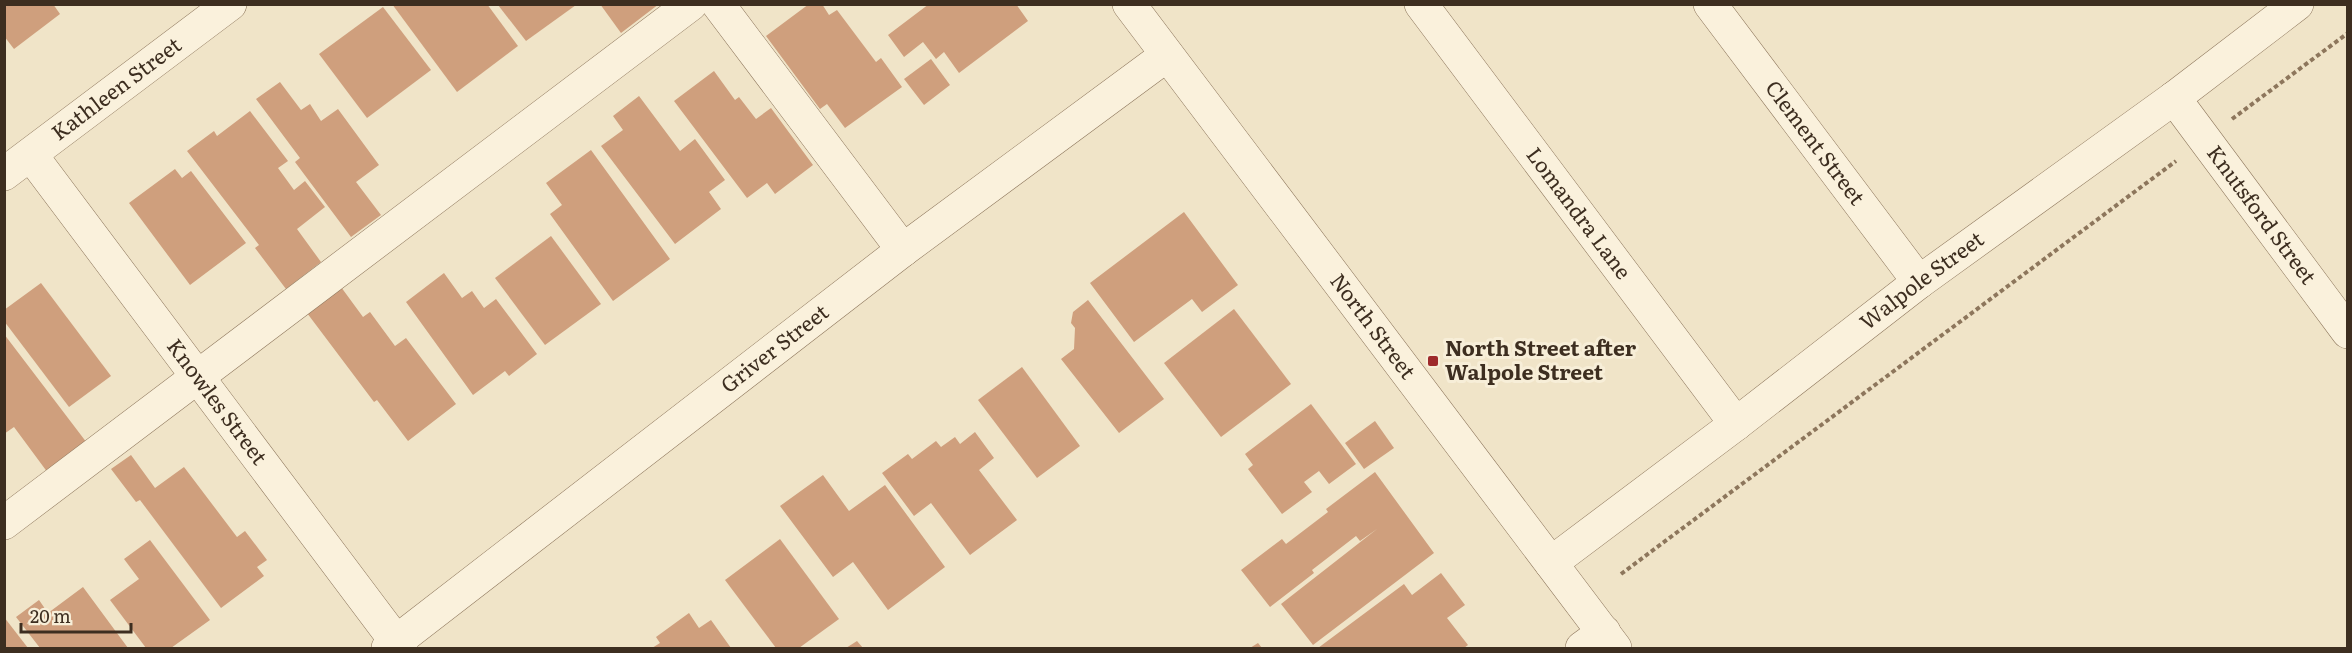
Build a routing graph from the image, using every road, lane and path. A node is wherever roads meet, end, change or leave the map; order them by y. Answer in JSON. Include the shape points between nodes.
{"nodes":[{"id":1,"x":230,"y":4,"type":"edge"},
{"id":2,"x":691,"y":4,"type":"edge"},
{"id":3,"x":718,"y":4,"type":"edge"},
{"id":4,"x":1129,"y":4,"type":"edge"},
{"id":5,"x":1421,"y":4,"type":"edge"},
{"id":6,"x":1710,"y":4,"type":"edge"},
{"id":7,"x":2279,"y":10,"type":"edge"},
{"id":8,"x":2348,"y":33,"type":"edge"},
{"id":9,"x":1167,"y":55,"type":"junction"},
{"id":10,"x":2174,"y":98,"type":"junction"},
{"id":11,"x":2204,"y":140,"type":"junction"},
{"id":12,"x":31,"y":155,"type":"junction"},
{"id":13,"x":4,"y":174,"type":"edge"},
{"id":14,"x":903,"y":250,"type":"junction"},
{"id":15,"x":1919,"y":282,"type":"junction"},
{"id":16,"x":2348,"y":332,"type":"edge"},
{"id":17,"x":198,"y":377,"type":"junction"},
{"id":18,"x":1736,"y":424,"type":"junction"},
{"id":19,"x":4,"y":523,"type":"edge"},
{"id":20,"x":1551,"y":563,"type":"junction"},
{"id":21,"x":1620,"y":574,"type":"dead end"},
{"id":22,"x":1600,"y":643,"type":"edge"},
{"id":23,"x":395,"y":646,"type":"edge"}],
"edges":[{"from":1,"to":12,"type":"street","name":"Kathleen Street"},
{"from":2,"to":17,"type":"street"},
{"from":3,"to":14,"type":"street"},
{"from":4,"to":9,"type":"street","name":"North Street"},
{"from":5,"to":18,"type":"street","name":"Lomandra Lane"},
{"from":6,"to":15,"type":"street","name":"Clement Street"},
{"from":7,"to":10,"type":"street","name":"Walpole Street"},
{"from":8,"to":11,"type":"path"},
{"from":9,"to":14,"type":"street","name":"Griver Street"},
{"from":9,"to":20,"type":"street","name":"North Street"},
{"from":10,"to":11,"type":"street","name":"Knutsford Street"},
{"from":10,"to":15,"type":"street","name":"Walpole Street"},
{"from":11,"to":16,"type":"street","name":"Knutsford Street"},
{"from":11,"to":21,"type":"path"},
{"from":12,"to":13,"type":"street","name":"Kathleen Street"},
{"from":12,"to":17,"type":"street","name":"Knowles Street"},
{"from":14,"to":23,"type":"street","name":"Griver Street"},
{"from":15,"to":18,"type":"street","name":"Walpole Street"},
{"from":17,"to":19,"type":"street"},
{"from":17,"to":23,"type":"street","name":"Knowles Street"},
{"from":18,"to":20,"type":"street","name":"Walpole Street"},
{"from":20,"to":22,"type":"street","name":"North Street"}]}
